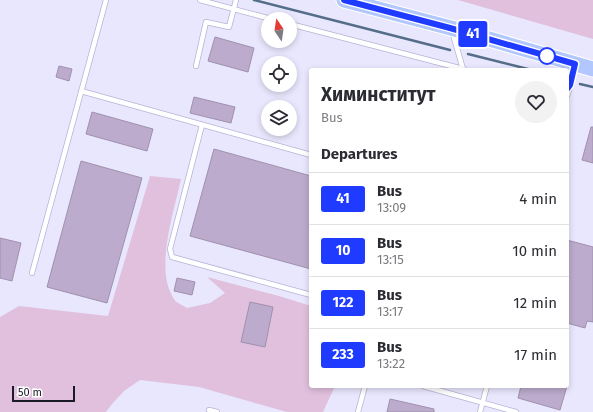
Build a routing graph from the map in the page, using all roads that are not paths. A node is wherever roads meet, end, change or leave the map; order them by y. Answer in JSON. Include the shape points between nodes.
{"nodes":[{"id":1,"x":106,"y":0,"type":"edge"},
{"id":2,"x":200,"y":0,"type":"edge"},
{"id":3,"x":236,"y":0,"type":"edge"},
{"id":4,"x":348,"y":1,"type":"edge"},
{"id":5,"x":233,"y":9,"type":"junction"},
{"id":6,"x":261,"y":16,"type":"edge"},
{"id":7,"x":297,"y":26,"type":"edge"},
{"id":8,"x":450,"y":28,"type":"junction"},
{"id":9,"x":575,"y":64,"type":"junction"},
{"id":10,"x":196,"y":66,"type":"dead end"},
{"id":11,"x":460,"y":68,"type":"edge"},
{"id":12,"x":464,"y":68,"type":"edge"},
{"id":13,"x":593,"y":69,"type":"edge"},
{"id":14,"x":569,"y":84,"type":"edge"},
{"id":15,"x":81,"y":91,"type":"junction"},
{"id":16,"x":202,"y":125,"type":"junction"},
{"id":17,"x":309,"y":154,"type":"edge"},
{"id":18,"x":32,"y":273,"type":"dead end"},
{"id":19,"x":309,"y":294,"type":"edge"},
{"id":20,"x":364,"y":388,"type":"edge"},
{"id":21,"x":430,"y":388,"type":"edge"},
{"id":22,"x":486,"y":388,"type":"edge"},
{"id":23,"x":482,"y":403,"type":"junction"},
{"id":24,"x":209,"y":410,"type":"dead end"},
{"id":25,"x":217,"y":412,"type":"edge"},
{"id":26,"x":358,"y":412,"type":"edge"},
{"id":27,"x":480,"y":412,"type":"edge"},
{"id":28,"x":516,"y":412,"type":"edge"}],
"edges":[{"from":1,"to":15,"type":"lane"},
{"from":2,"to":5,"type":"lane"},
{"from":3,"to":5,"type":"lane"},
{"from":4,"to":8,"type":"main road"},
{"from":5,"to":6,"type":"lane"},
{"from":5,"to":10,"type":"lane","via":[[229,27],[206,22]]},
{"from":7,"to":11,"type":"lane"},
{"from":8,"to":9,"type":"main road"},
{"from":8,"to":12,"type":"lane"},
{"from":9,"to":13,"type":"main road"},
{"from":9,"to":14,"type":"lane"},
{"from":15,"to":16,"type":"lane"},
{"from":15,"to":18,"type":"lane"},
{"from":16,"to":17,"type":"lane"},
{"from":16,"to":19,"type":"lane","via":[[170,249],[172,257]]},
{"from":20,"to":26,"type":"lane"},
{"from":21,"to":23,"type":"lane"},
{"from":22,"to":23,"type":"lane"},
{"from":23,"to":27,"type":"lane"},
{"from":23,"to":28,"type":"lane"},
{"from":24,"to":25,"type":"lane"}]}
